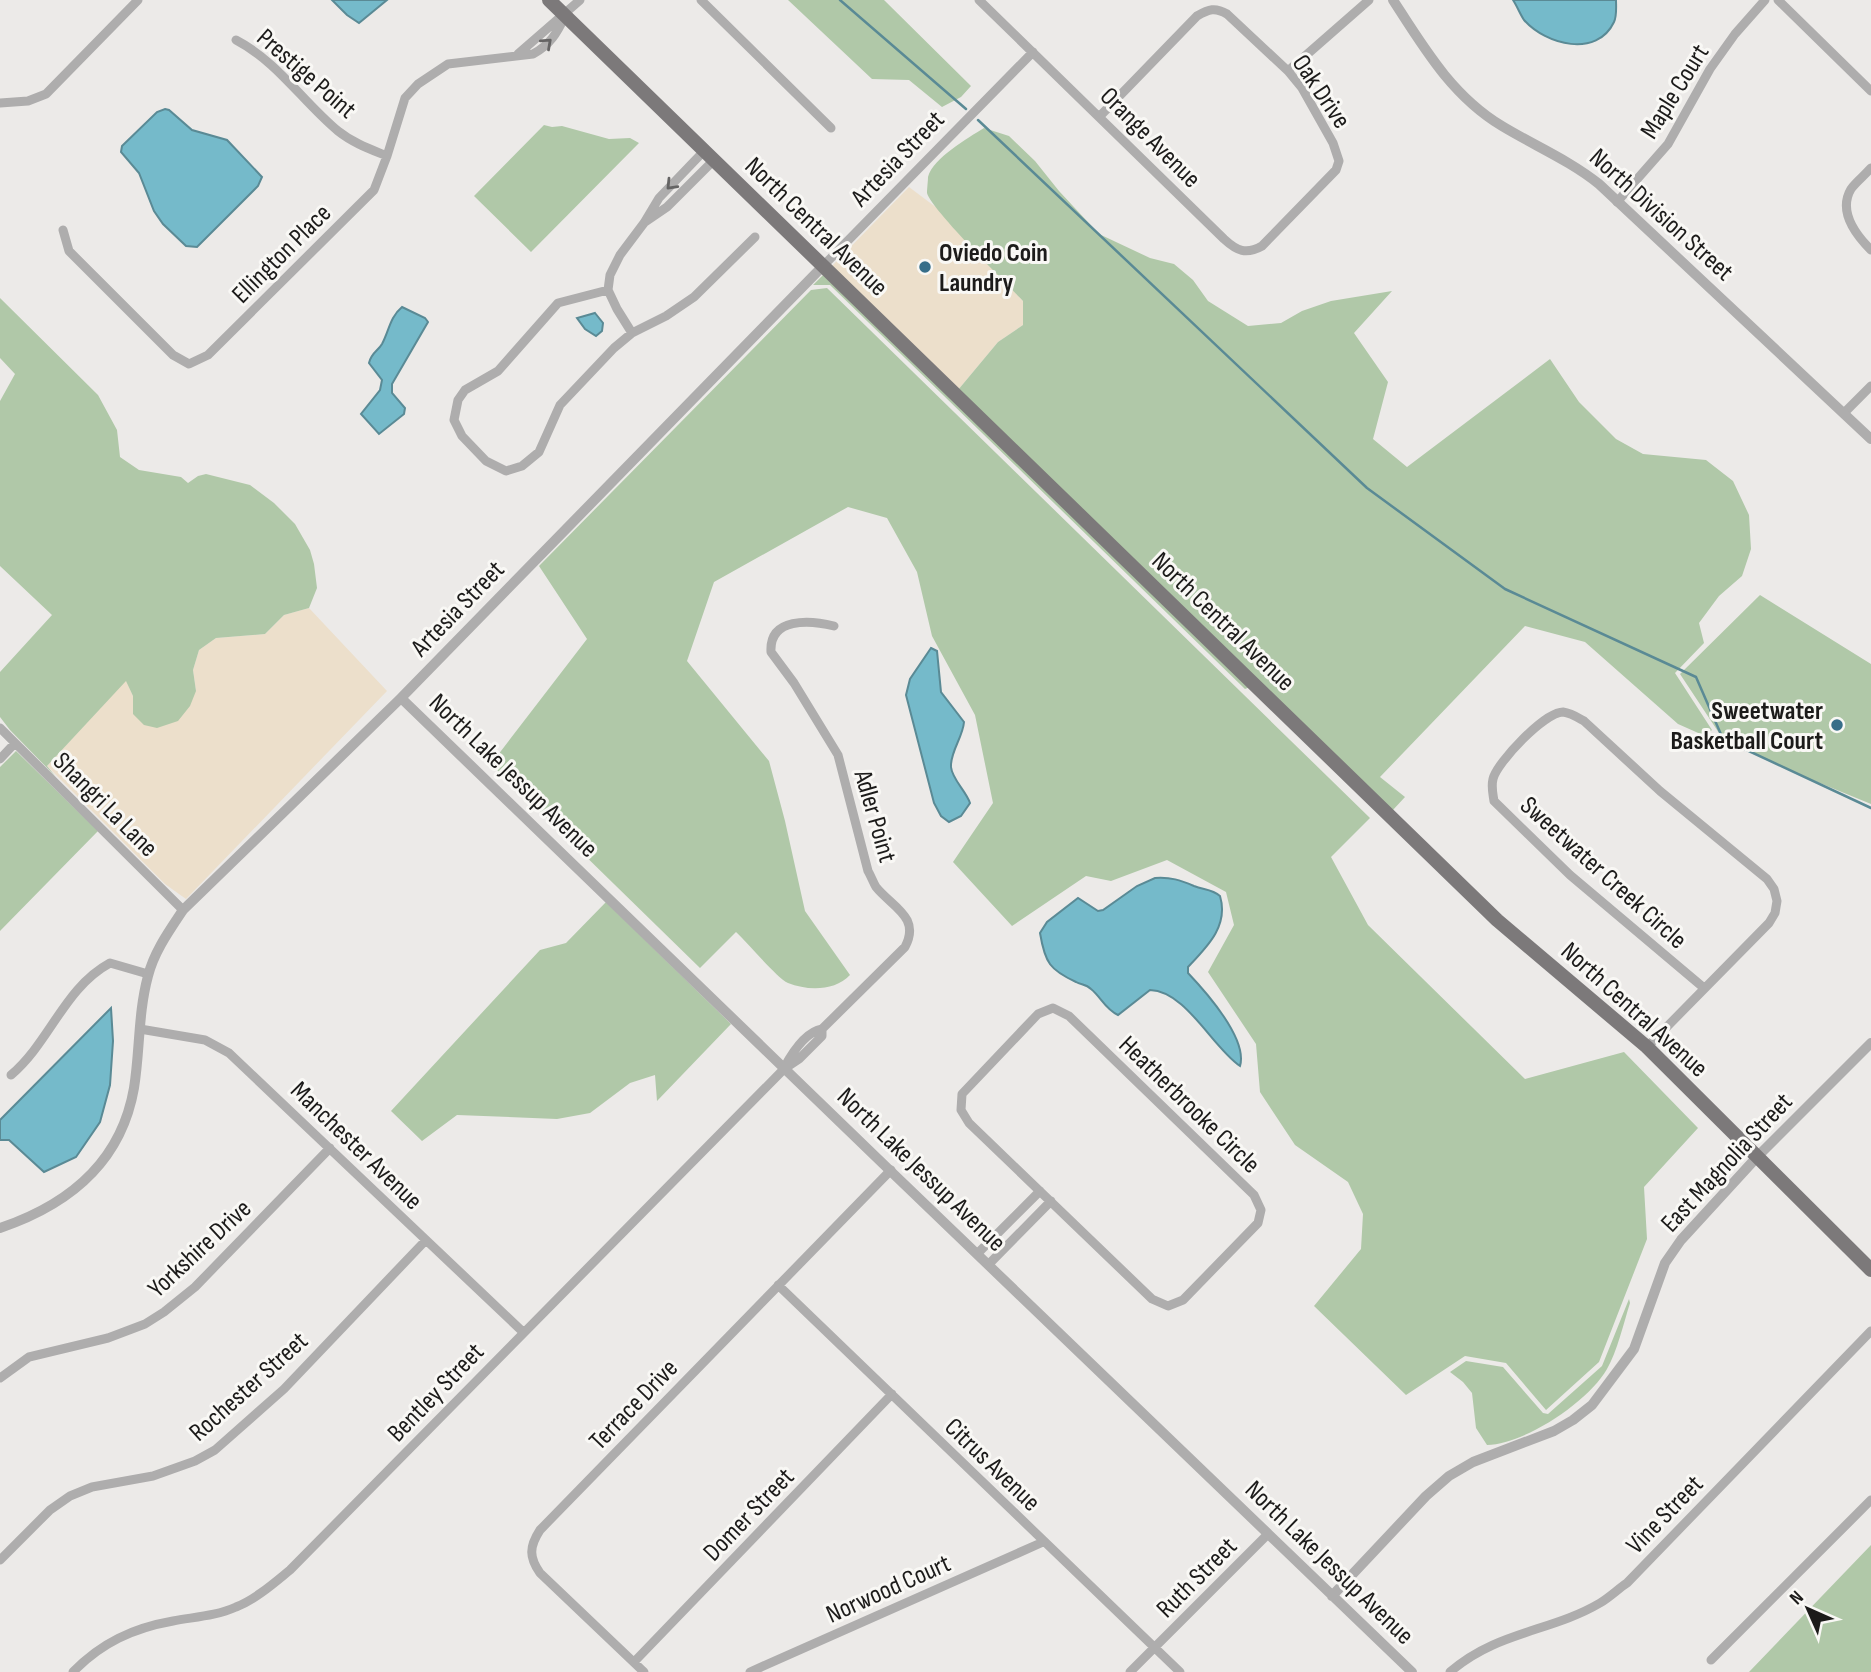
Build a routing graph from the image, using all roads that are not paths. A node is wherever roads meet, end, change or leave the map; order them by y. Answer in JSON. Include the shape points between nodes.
{"nodes":[{"id":1,"x":138,"y":0,"type":"edge"},
{"id":2,"x":549,"y":0,"type":"edge"},
{"id":3,"x":580,"y":0,"type":"edge"},
{"id":4,"x":701,"y":0,"type":"edge"},
{"id":5,"x":979,"y":0,"type":"edge"},
{"id":6,"x":1369,"y":0,"type":"edge"},
{"id":7,"x":1394,"y":0,"type":"edge"},
{"id":8,"x":1765,"y":0,"type":"edge"},
{"id":9,"x":1778,"y":0,"type":"edge"},
{"id":10,"x":565,"y":16,"type":"junction"},
{"id":11,"x":236,"y":40,"type":"dead end"},
{"id":12,"x":1033,"y":52,"type":"junction"},
{"id":13,"x":1287,"y":71,"type":"junction"},
{"id":14,"x":1871,"y":91,"type":"edge"},
{"id":15,"x":0,"y":103,"type":"edge"},
{"id":16,"x":1100,"y":116,"type":"junction"},
{"id":17,"x":831,"y":128,"type":"dead end"},
{"id":18,"x":709,"y":155,"type":"junction"},
{"id":19,"x":387,"y":156,"type":"junction"},
{"id":20,"x":1871,"y":169,"type":"edge"},
{"id":21,"x":1617,"y":202,"type":"junction"},
{"id":22,"x":63,"y":230,"type":"dead end"},
{"id":23,"x":755,"y":237,"type":"dead end"},
{"id":24,"x":1871,"y":250,"type":"edge"},
{"id":25,"x":1240,"y":251,"type":"joint"},
{"id":26,"x":823,"y":266,"type":"junction"},
{"id":27,"x":608,"y":290,"type":"junction"},
{"id":28,"x":632,"y":333,"type":"junction"},
{"id":29,"x":1871,"y":386,"type":"edge"},
{"id":30,"x":1844,"y":413,"type":"junction"},
{"id":31,"x":1871,"y":439,"type":"edge"},
{"id":32,"x":834,"y":626,"type":"dead end"},
{"id":33,"x":401,"y":698,"type":"junction"},
{"id":34,"x":0,"y":728,"type":"edge"},
{"id":35,"x":15,"y":743,"type":"junction"},
{"id":36,"x":0,"y":759,"type":"edge"},
{"id":37,"x":183,"y":910,"type":"junction"},
{"id":38,"x":148,"y":974,"type":"junction"},
{"id":39,"x":1704,"y":988,"type":"junction"},
{"id":40,"x":140,"y":1029,"type":"junction"},
{"id":41,"x":1871,"y":1043,"type":"edge"},
{"id":42,"x":1647,"y":1046,"type":"junction"},
{"id":43,"x":784,"y":1069,"type":"junction"},
{"id":44,"x":11,"y":1074,"type":"dead end"},
{"id":45,"x":330,"y":1148,"type":"junction"},
{"id":46,"x":1757,"y":1157,"type":"junction"},
{"id":47,"x":891,"y":1170,"type":"junction"},
{"id":48,"x":1040,"y":1191,"type":"junction"},
{"id":49,"x":1051,"y":1201,"type":"junction"},
{"id":50,"x":1012,"y":1219,"type":"junction"},
{"id":51,"x":0,"y":1228,"type":"edge"},
{"id":52,"x":1023,"y":1230,"type":"junction"},
{"id":53,"x":426,"y":1240,"type":"junction"},
{"id":54,"x":978,"y":1253,"type":"junction"},
{"id":55,"x":989,"y":1264,"type":"junction"},
{"id":56,"x":1871,"y":1270,"type":"edge"},
{"id":57,"x":778,"y":1285,"type":"junction"},
{"id":58,"x":1871,"y":1331,"type":"edge"},
{"id":59,"x":523,"y":1332,"type":"junction"},
{"id":60,"x":0,"y":1378,"type":"edge"},
{"id":61,"x":892,"y":1394,"type":"junction"},
{"id":62,"x":1871,"y":1500,"type":"edge"},
{"id":63,"x":1268,"y":1534,"type":"junction"},
{"id":64,"x":1043,"y":1542,"type":"junction"},
{"id":65,"x":0,"y":1560,"type":"edge"},
{"id":66,"x":1332,"y":1596,"type":"junction"},
{"id":67,"x":1154,"y":1649,"type":"junction"},
{"id":68,"x":1710,"y":1660,"type":"dead end"},
{"id":69,"x":634,"y":1662,"type":"junction"},
{"id":70,"x":73,"y":1672,"type":"edge"},
{"id":71,"x":644,"y":1672,"type":"edge"},
{"id":72,"x":750,"y":1672,"type":"edge"},
{"id":73,"x":1130,"y":1672,"type":"edge"},
{"id":74,"x":1180,"y":1672,"type":"edge"},
{"id":75,"x":1412,"y":1672,"type":"edge"},
{"id":76,"x":1451,"y":1672,"type":"edge"}],
"edges":[{"from":1,"to":15,"type":"street","via":[[46,94],[29,101]]},
{"from":2,"to":10,"type":"main road","name":"North Central Avenue"},
{"from":3,"to":10,"type":"street","name":"Ellington Place"},
{"from":4,"to":17,"type":"street"},
{"from":5,"to":12,"type":"street","name":"Orange Avenue"},
{"from":6,"to":13,"type":"street"},
{"from":7,"to":21,"type":"street","name":"North Division Street","via":[[1454,87],[1502,125],[1583,171]]},
{"from":8,"to":21,"type":"street","name":"Maple Court","via":[[1710,69],[1668,144]]},
{"from":9,"to":14,"type":"street"},
{"from":10,"to":18,"type":"main road","name":"North Central Avenue"},
{"from":10,"to":19,"type":"street","name":"Ellington Place","via":[[517,55],[447,64],[431,74],[405,98]]},
{"from":11,"to":19,"type":"street","name":"Prestige Point","via":[[258,51],[337,130]]},
{"from":12,"to":16,"type":"street","name":"Orange Avenue"},
{"from":12,"to":26,"type":"street","name":"Artesia Street"},
{"from":13,"to":16,"type":"street","name":"Oak Drive","via":[[1227,14],[1217,8],[1208,10]]},
{"from":13,"to":25,"type":"street","name":"Oak Drive","via":[[1333,143],[1339,161],[1336,170],[1262,246]]},
{"from":16,"to":25,"type":"street","name":"Orange Avenue"},
{"from":18,"to":26,"type":"main road","name":"North Central Avenue"},
{"from":18,"to":27,"type":"street","via":[[659,198],[620,255]]},
{"from":19,"to":22,"type":"street","name":"Ellington Place","via":[[373,190],[208,355],[189,364],[173,355],[69,251]]},
{"from":20,"to":24,"type":"street","via":[[1847,201],[1852,228]]},
{"from":21,"to":30,"type":"street","name":"North Division Street"},
{"from":23,"to":28,"type":"street","via":[[694,297]]},
{"from":26,"to":33,"type":"street","name":"Artesia Street"},
{"from":26,"to":42,"type":"main road","name":"North Central Avenue","via":[[1497,920]]},
{"from":27,"to":28,"type":"street"},
{"from":27,"to":28,"type":"street","via":[[558,303],[498,371],[465,390],[454,420],[462,436],[486,461],[506,471],[522,466],[539,452],[560,405]]},
{"from":29,"to":30,"type":"street"},
{"from":30,"to":31,"type":"street","name":"North Division Street"},
{"from":32,"to":43,"type":"street","name":"Adler Point","via":[[801,621],[783,627],[774,637],[771,652],[838,755],[868,872],[875,886],[902,913],[910,936],[898,954],[822,1029],[822,1036]]},
{"from":33,"to":37,"type":"street","name":"Artesia Street"},
{"from":33,"to":43,"type":"street","name":"North Lake Jessup Avenue"},
{"from":34,"to":35,"type":"street","name":"Shangri La Lane"},
{"from":35,"to":36,"type":"street"},
{"from":35,"to":37,"type":"street","name":"Shangri La Lane"},
{"from":37,"to":38,"type":"street","name":"Artesia Street"},
{"from":38,"to":40,"type":"street","name":"Artesia Street"},
{"from":38,"to":44,"type":"street","via":[[110,963],[102,968],[75,991],[38,1048]]},
{"from":39,"to":39,"type":"street","name":"Sweetwater Creek Circle","via":[[1769,923],[1777,901],[1774,889],[1584,721],[1563,712],[1551,715],[1499,765],[1493,778],[1494,801],[1570,875]]},
{"from":39,"to":42,"type":"street","name":"Sweetwater Creek Circle"},
{"from":40,"to":45,"type":"street","name":"Manchester Avenue","via":[[205,1040],[229,1053]]},
{"from":40,"to":51,"type":"street","name":"Artesia Street","via":[[133,1090],[106,1159],[58,1202]]},
{"from":41,"to":46,"type":"street","name":"East Magnolia Street"},
{"from":42,"to":46,"type":"main road","name":"North Central Avenue"},
{"from":43,"to":47,"type":"street","name":"North Lake Jessup Avenue"},
{"from":43,"to":59,"type":"street","name":"Bentley Street"},
{"from":45,"to":53,"type":"street","name":"Manchester Avenue"},
{"from":45,"to":60,"type":"street","name":"Yorkshire Drive","via":[[195,1287],[163,1312],[108,1338],[29,1357]]},
{"from":46,"to":56,"type":"main road","name":"North Central Avenue"},
{"from":46,"to":66,"type":"street","name":"East Magnolia Street","via":[[1700,1217],[1665,1264],[1634,1349],[1592,1405],[1554,1431],[1449,1476]]},
{"from":47,"to":54,"type":"street","name":"North Lake Jessup Avenue"},
{"from":47,"to":57,"type":"street","name":"Terrace Drive"},
{"from":48,"to":49,"type":"street","name":"Heatherbrooke Circle"},
{"from":48,"to":49,"type":"street","name":"Heatherbrooke Circle","via":[[969,1122],[961,1110],[962,1094],[1038,1014],[1053,1009],[1069,1016],[1254,1195],[1261,1210],[1258,1223],[1183,1300],[1168,1306],[1152,1299]]},
{"from":48,"to":50,"type":"street"},
{"from":49,"to":52,"type":"street"},
{"from":50,"to":52,"type":"street"},
{"from":50,"to":54,"type":"street"},
{"from":52,"to":55,"type":"street"},
{"from":53,"to":59,"type":"street","name":"Manchester Avenue"},
{"from":53,"to":65,"type":"street","name":"Rochester Street","via":[[284,1389],[215,1450],[153,1476],[92,1487],[70,1496]]},
{"from":54,"to":55,"type":"street","name":"North Lake Jessup Avenue"},
{"from":55,"to":63,"type":"street","name":"North Lake Jessup Avenue"},
{"from":57,"to":61,"type":"street","name":"Citrus Avenue"},
{"from":57,"to":69,"type":"street","name":"Terrace Drive","via":[[532,1542],[530,1551],[540,1573]]},
{"from":58,"to":76,"type":"street","name":"Vine Street","via":[[1627,1583],[1573,1616],[1484,1648]]},
{"from":59,"to":70,"type":"street","name":"Bentley Street","via":[[290,1570],[264,1591],[220,1613],[127,1633],[89,1655]]},
{"from":61,"to":64,"type":"street","name":"Citrus Avenue"},
{"from":61,"to":69,"type":"street","name":"Domer Street"},
{"from":62,"to":68,"type":"street"},
{"from":63,"to":66,"type":"street","name":"North Lake Jessup Avenue"},
{"from":63,"to":67,"type":"street","name":"Ruth Street"},
{"from":64,"to":67,"type":"street","name":"Citrus Avenue"},
{"from":64,"to":72,"type":"street","name":"Norwood Court"},
{"from":66,"to":75,"type":"street","name":"North Lake Jessup Avenue"},
{"from":67,"to":73,"type":"street"},
{"from":67,"to":74,"type":"street","name":"Citrus Avenue"},
{"from":69,"to":71,"type":"street","name":"Terrace Drive"}]}
